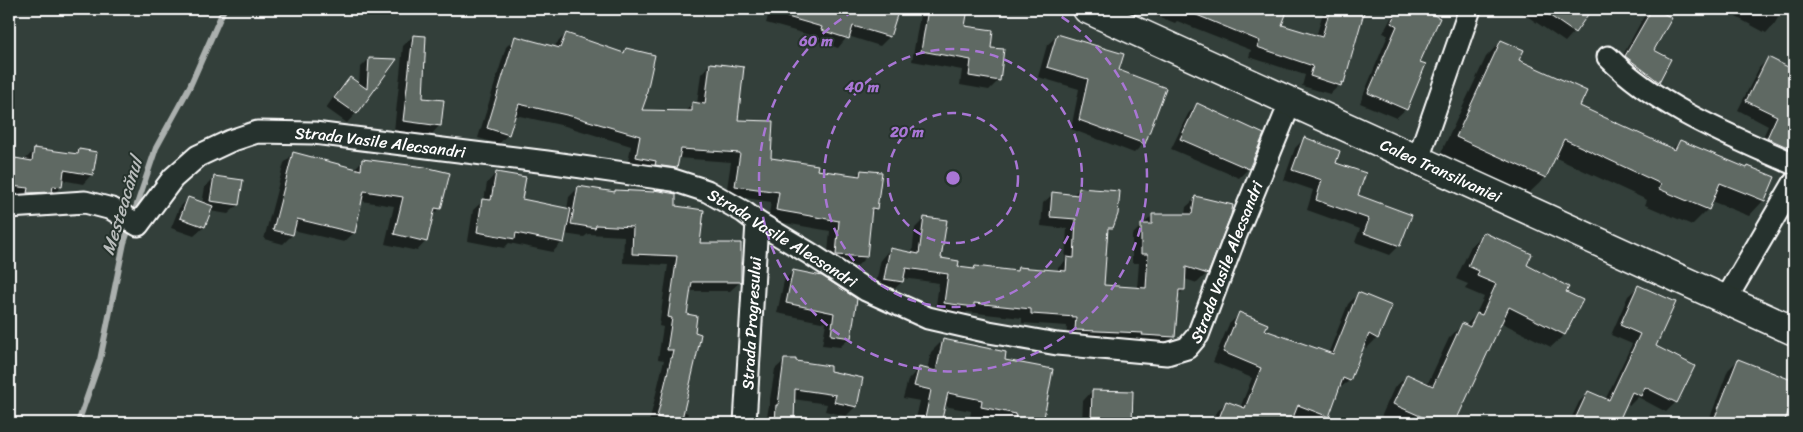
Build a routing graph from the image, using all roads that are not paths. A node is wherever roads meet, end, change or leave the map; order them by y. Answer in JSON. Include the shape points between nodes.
{"nodes":[{"id":1,"x":1087,"y":9,"type":"edge"},
{"id":2,"x":1470,"y":9,"type":"edge"},
{"id":3,"x":1608,"y":57,"type":"dead end"},
{"id":4,"x":1291,"y":101,"type":"junction"},
{"id":5,"x":1418,"y":159,"type":"junction"},
{"id":6,"x":1794,"y":164,"type":"edge"},
{"id":7,"x":1794,"y":183,"type":"edge"},
{"id":8,"x":9,"y":207,"type":"edge"},
{"id":9,"x":757,"y":222,"type":"junction"},
{"id":10,"x":1725,"y":300,"type":"junction"},
{"id":11,"x":1794,"y":331,"type":"edge"},
{"id":12,"x":746,"y":423,"type":"edge"}],
"edges":[{"from":1,"to":4,"type":"highway","name":"Calea Transilvaniei"},
{"from":2,"to":5,"type":"street"},
{"from":3,"to":6,"type":"street","via":[[1621,71],[1676,108]]},
{"from":4,"to":5,"type":"highway","name":"Calea Transilvaniei"},
{"from":4,"to":9,"type":"street","name":"Strada Vasile Alecsandri","via":[[1198,335],[1187,348],[1167,354],[1057,344],[928,318],[866,290]]},
{"from":5,"to":10,"type":"highway","name":"Calea Transilvaniei"},
{"from":7,"to":10,"type":"street"},
{"from":8,"to":9,"type":"street","name":"Strada Vasile Alecsandri","via":[[85,202],[112,209],[138,225],[173,178],[198,156],[257,132],[314,133],[673,180],[707,191]]},
{"from":9,"to":12,"type":"street","name":"Strada Progresului"},
{"from":10,"to":11,"type":"highway","name":"Calea Transilvaniei"}]}
